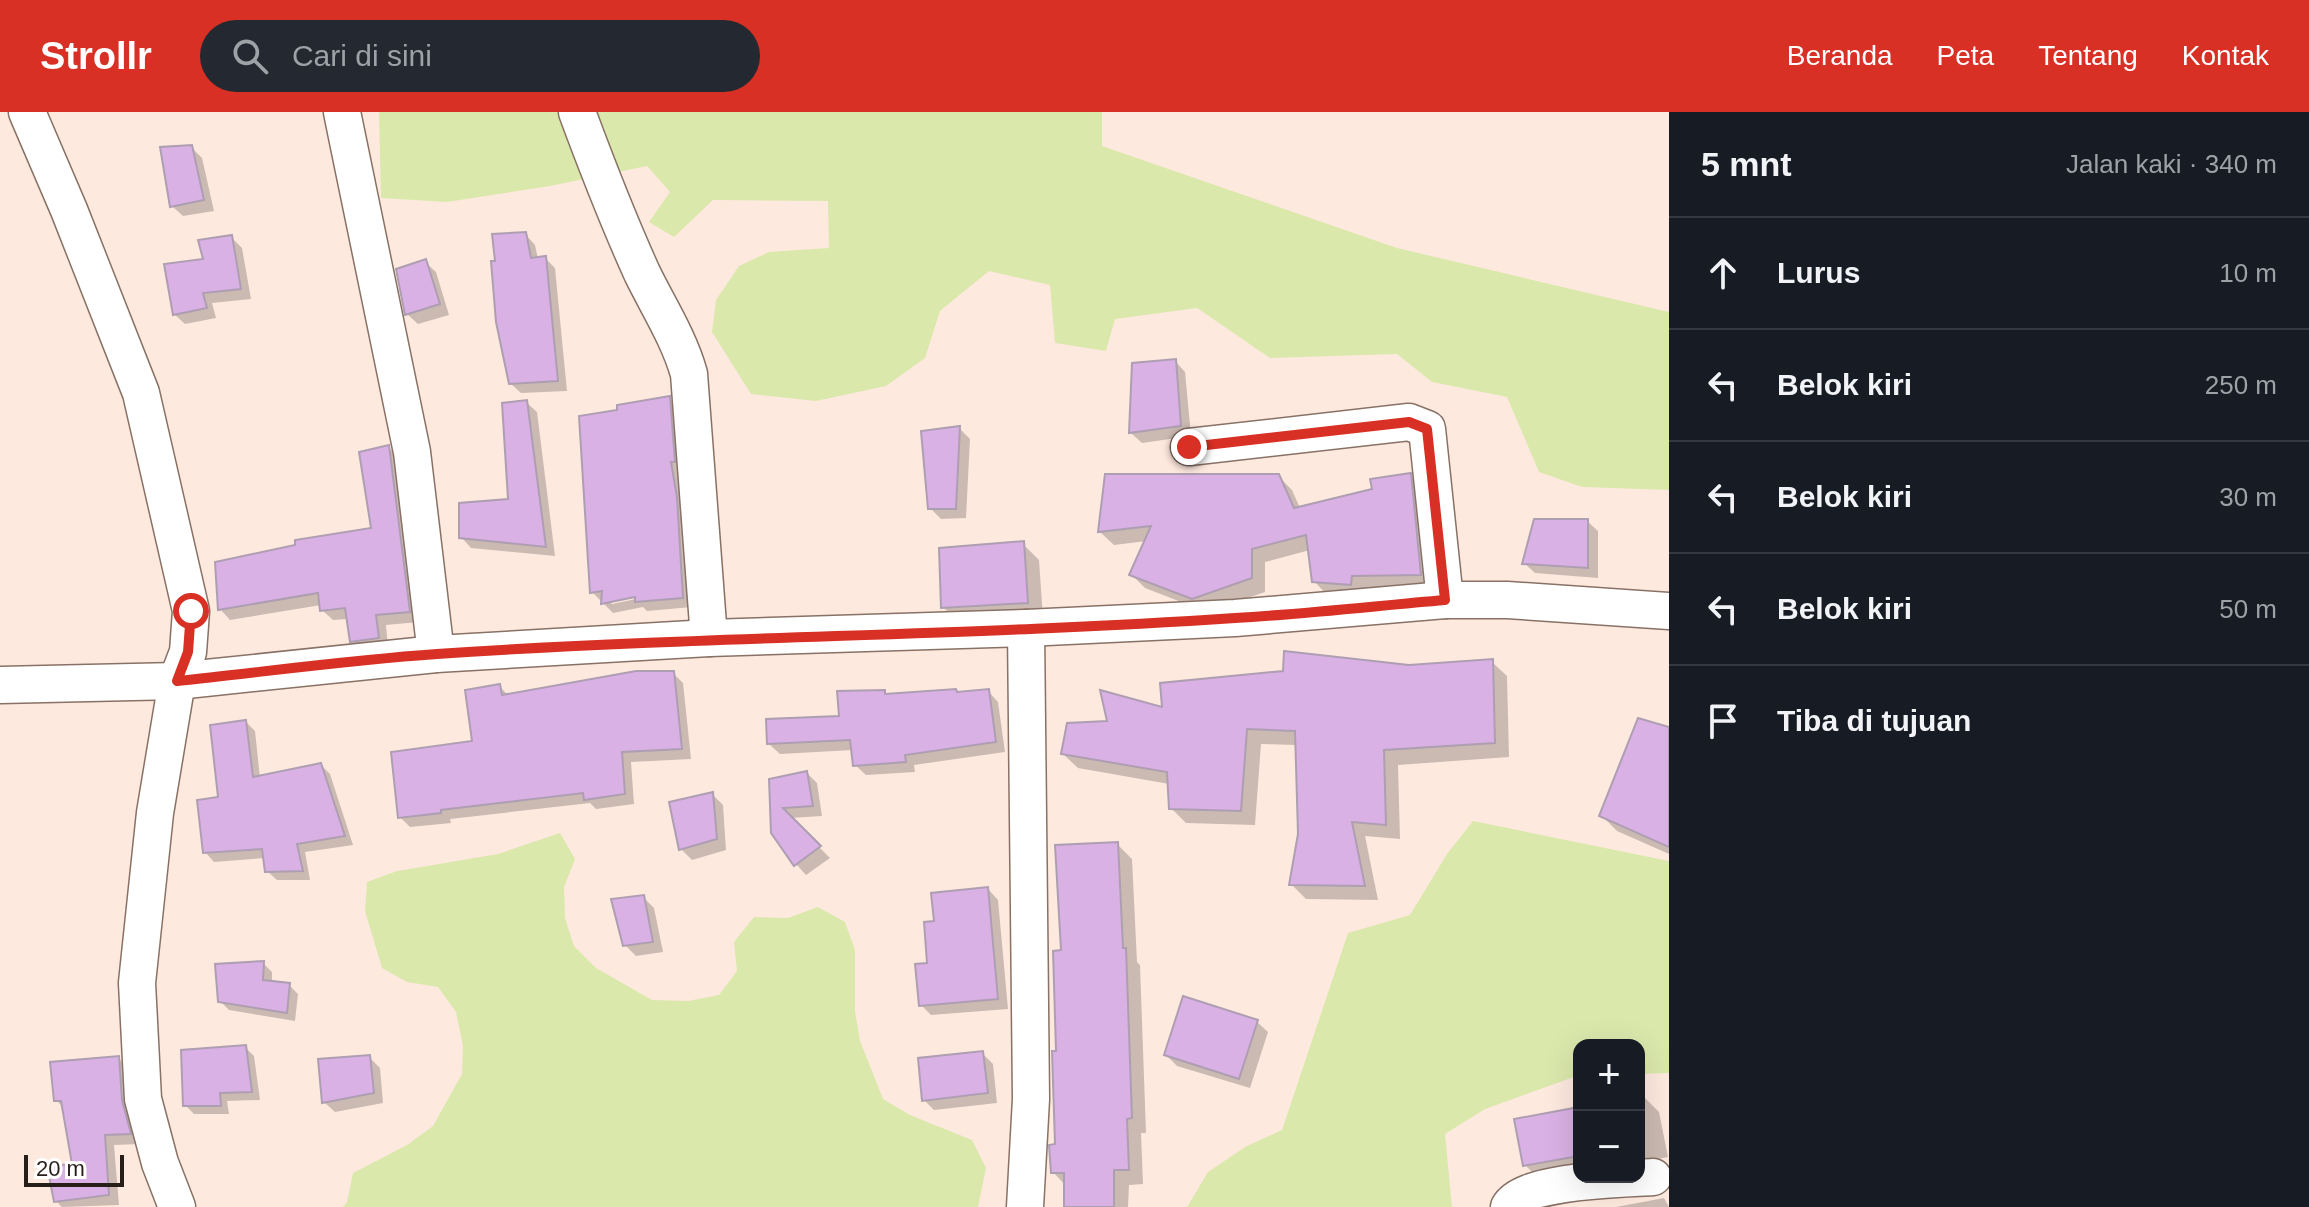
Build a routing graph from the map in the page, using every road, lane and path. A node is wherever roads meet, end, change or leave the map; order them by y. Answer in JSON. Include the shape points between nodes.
{"nodes":[{"id":1,"x":27,"y":112,"type":"edge"},
{"id":2,"x":342,"y":112,"type":"edge"},
{"id":3,"x":577,"y":112,"type":"edge"},
{"id":4,"x":1189,"y":447,"type":"dead end"},
{"id":5,"x":1445,"y":600,"type":"junction"},
{"id":6,"x":1669,"y":611,"type":"edge"},
{"id":7,"x":1026,"y":628,"type":"junction"},
{"id":8,"x":709,"y":638,"type":"junction"},
{"id":9,"x":436,"y":654,"type":"junction"},
{"id":10,"x":177,"y":681,"type":"junction"},
{"id":11,"x":0,"y":685,"type":"edge"},
{"id":12,"x":1653,"y":1177,"type":"dead end"},
{"id":13,"x":177,"y":1207,"type":"edge"},
{"id":14,"x":1025,"y":1207,"type":"edge"},
{"id":15,"x":1509,"y":1207,"type":"edge"}],
"edges":[{"from":1,"to":10,"type":"street","via":[[141,393],[191,611],[188,652]]},
{"from":2,"to":9,"type":"street","via":[[412,452]]},
{"from":3,"to":8,"type":"street","via":[[618,220],[684,353]]},
{"from":4,"to":5,"type":"street","via":[[1409,422],[1427,429]]},
{"from":5,"to":6,"type":"street"},
{"from":5,"to":7,"type":"street"},
{"from":7,"to":8,"type":"street"},
{"from":7,"to":14,"type":"street","via":[[1031,1099]]},
{"from":8,"to":9,"type":"street"},
{"from":9,"to":10,"type":"street"},
{"from":10,"to":11,"type":"street"},
{"from":10,"to":13,"type":"street","via":[[155,813],[137,983],[143,1099]]},
{"from":12,"to":15,"type":"street","via":[[1524,1193]]}]}
